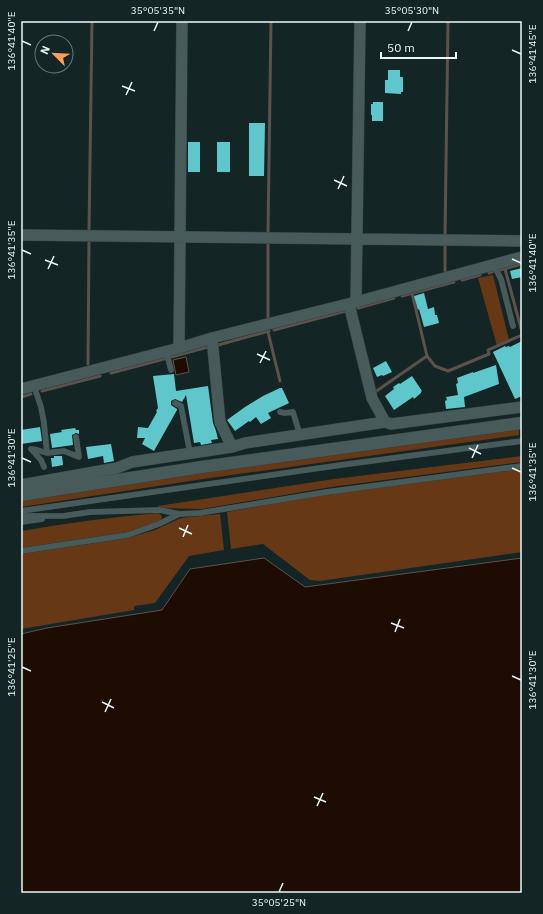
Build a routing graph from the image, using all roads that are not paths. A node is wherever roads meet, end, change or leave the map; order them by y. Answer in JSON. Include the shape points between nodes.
{"nodes":[{"id":1,"x":182,"y":21,"type":"edge"},
{"id":2,"x":360,"y":21,"type":"edge"},
{"id":3,"x":21,"y":235,"type":"edge"},
{"id":4,"x":179,"y":237,"type":"junction"},
{"id":5,"x":357,"y":239,"type":"junction"},
{"id":6,"x":522,"y":241,"type":"edge"},
{"id":7,"x":522,"y":257,"type":"edge"},
{"id":8,"x":493,"y":264,"type":"junction"},
{"id":9,"x":352,"y":303,"type":"junction"},
{"id":10,"x":513,"y":326,"type":"dead end"},
{"id":11,"x":212,"y":338,"type":"junction"},
{"id":12,"x":179,"y":348,"type":"junction"},
{"id":13,"x":166,"y":351,"type":"junction"},
{"id":14,"x":171,"y":370,"type":"dead end"},
{"id":15,"x":34,"y":386,"type":"junction"},
{"id":16,"x":21,"y":389,"type":"edge"},
{"id":17,"x":175,"y":403,"type":"dead end"},
{"id":18,"x":522,"y":407,"type":"edge"},
{"id":19,"x":280,"y":412,"type":"dead end"},
{"id":20,"x":385,"y":422,"type":"junction"},
{"id":21,"x":522,"y":423,"type":"edge"},
{"id":22,"x":300,"y":435,"type":"junction"},
{"id":23,"x":76,"y":437,"type":"dead end"},
{"id":24,"x":522,"y":441,"type":"edge"},
{"id":25,"x":232,"y":447,"type":"junction"},
{"id":26,"x":47,"y":453,"type":"junction"},
{"id":27,"x":190,"y":453,"type":"junction"},
{"id":28,"x":522,"y":466,"type":"edge"},
{"id":29,"x":44,"y":467,"type":"dead end"},
{"id":30,"x":21,"y":485,"type":"edge"},
{"id":31,"x":21,"y":495,"type":"edge"},
{"id":32,"x":21,"y":511,"type":"edge"},
{"id":33,"x":179,"y":514,"type":"junction"},
{"id":34,"x":21,"y":516,"type":"edge"},
{"id":35,"x":63,"y":516,"type":"junction"},
{"id":36,"x":21,"y":522,"type":"edge"},
{"id":37,"x":21,"y":551,"type":"edge"}],
"edges":[{"from":1,"to":4,"type":"street"},
{"from":2,"to":5,"type":"street"},
{"from":3,"to":4,"type":"street"},
{"from":4,"to":5,"type":"street"},
{"from":4,"to":12,"type":"street"},
{"from":5,"to":6,"type":"street"},
{"from":5,"to":9,"type":"street"},
{"from":7,"to":8,"type":"street"},
{"from":8,"to":9,"type":"street"},
{"from":8,"to":10,"type":"lane","via":[[501,279]]},
{"from":9,"to":11,"type":"street"},
{"from":9,"to":20,"type":"street","via":[[372,398]]},
{"from":11,"to":12,"type":"street"},
{"from":11,"to":25,"type":"street","via":[[220,422]]},
{"from":12,"to":13,"type":"street"},
{"from":13,"to":14,"type":"lane"},
{"from":13,"to":15,"type":"street"},
{"from":15,"to":16,"type":"street"},
{"from":15,"to":26,"type":"lane","via":[[41,407]]},
{"from":17,"to":27,"type":"lane","via":[[181,406]]},
{"from":18,"to":20,"type":"street","via":[[391,424]]},
{"from":19,"to":22,"type":"lane","via":[[293,412]]},
{"from":20,"to":22,"type":"street"},
{"from":21,"to":31,"type":"street"},
{"from":22,"to":25,"type":"street"},
{"from":23,"to":26,"type":"lane","via":[[79,457],[64,451]]},
{"from":24,"to":32,"type":"lane"},
{"from":25,"to":27,"type":"street"},
{"from":26,"to":29,"type":"lane","via":[[31,449]]},
{"from":27,"to":30,"type":"street"},
{"from":28,"to":33,"type":"lane"},
{"from":33,"to":35,"type":"lane","via":[[160,510],[90,512]]},
{"from":33,"to":37,"type":"lane","via":[[128,535]]},
{"from":34,"to":35,"type":"lane"},
{"from":35,"to":36,"type":"lane"}]}
